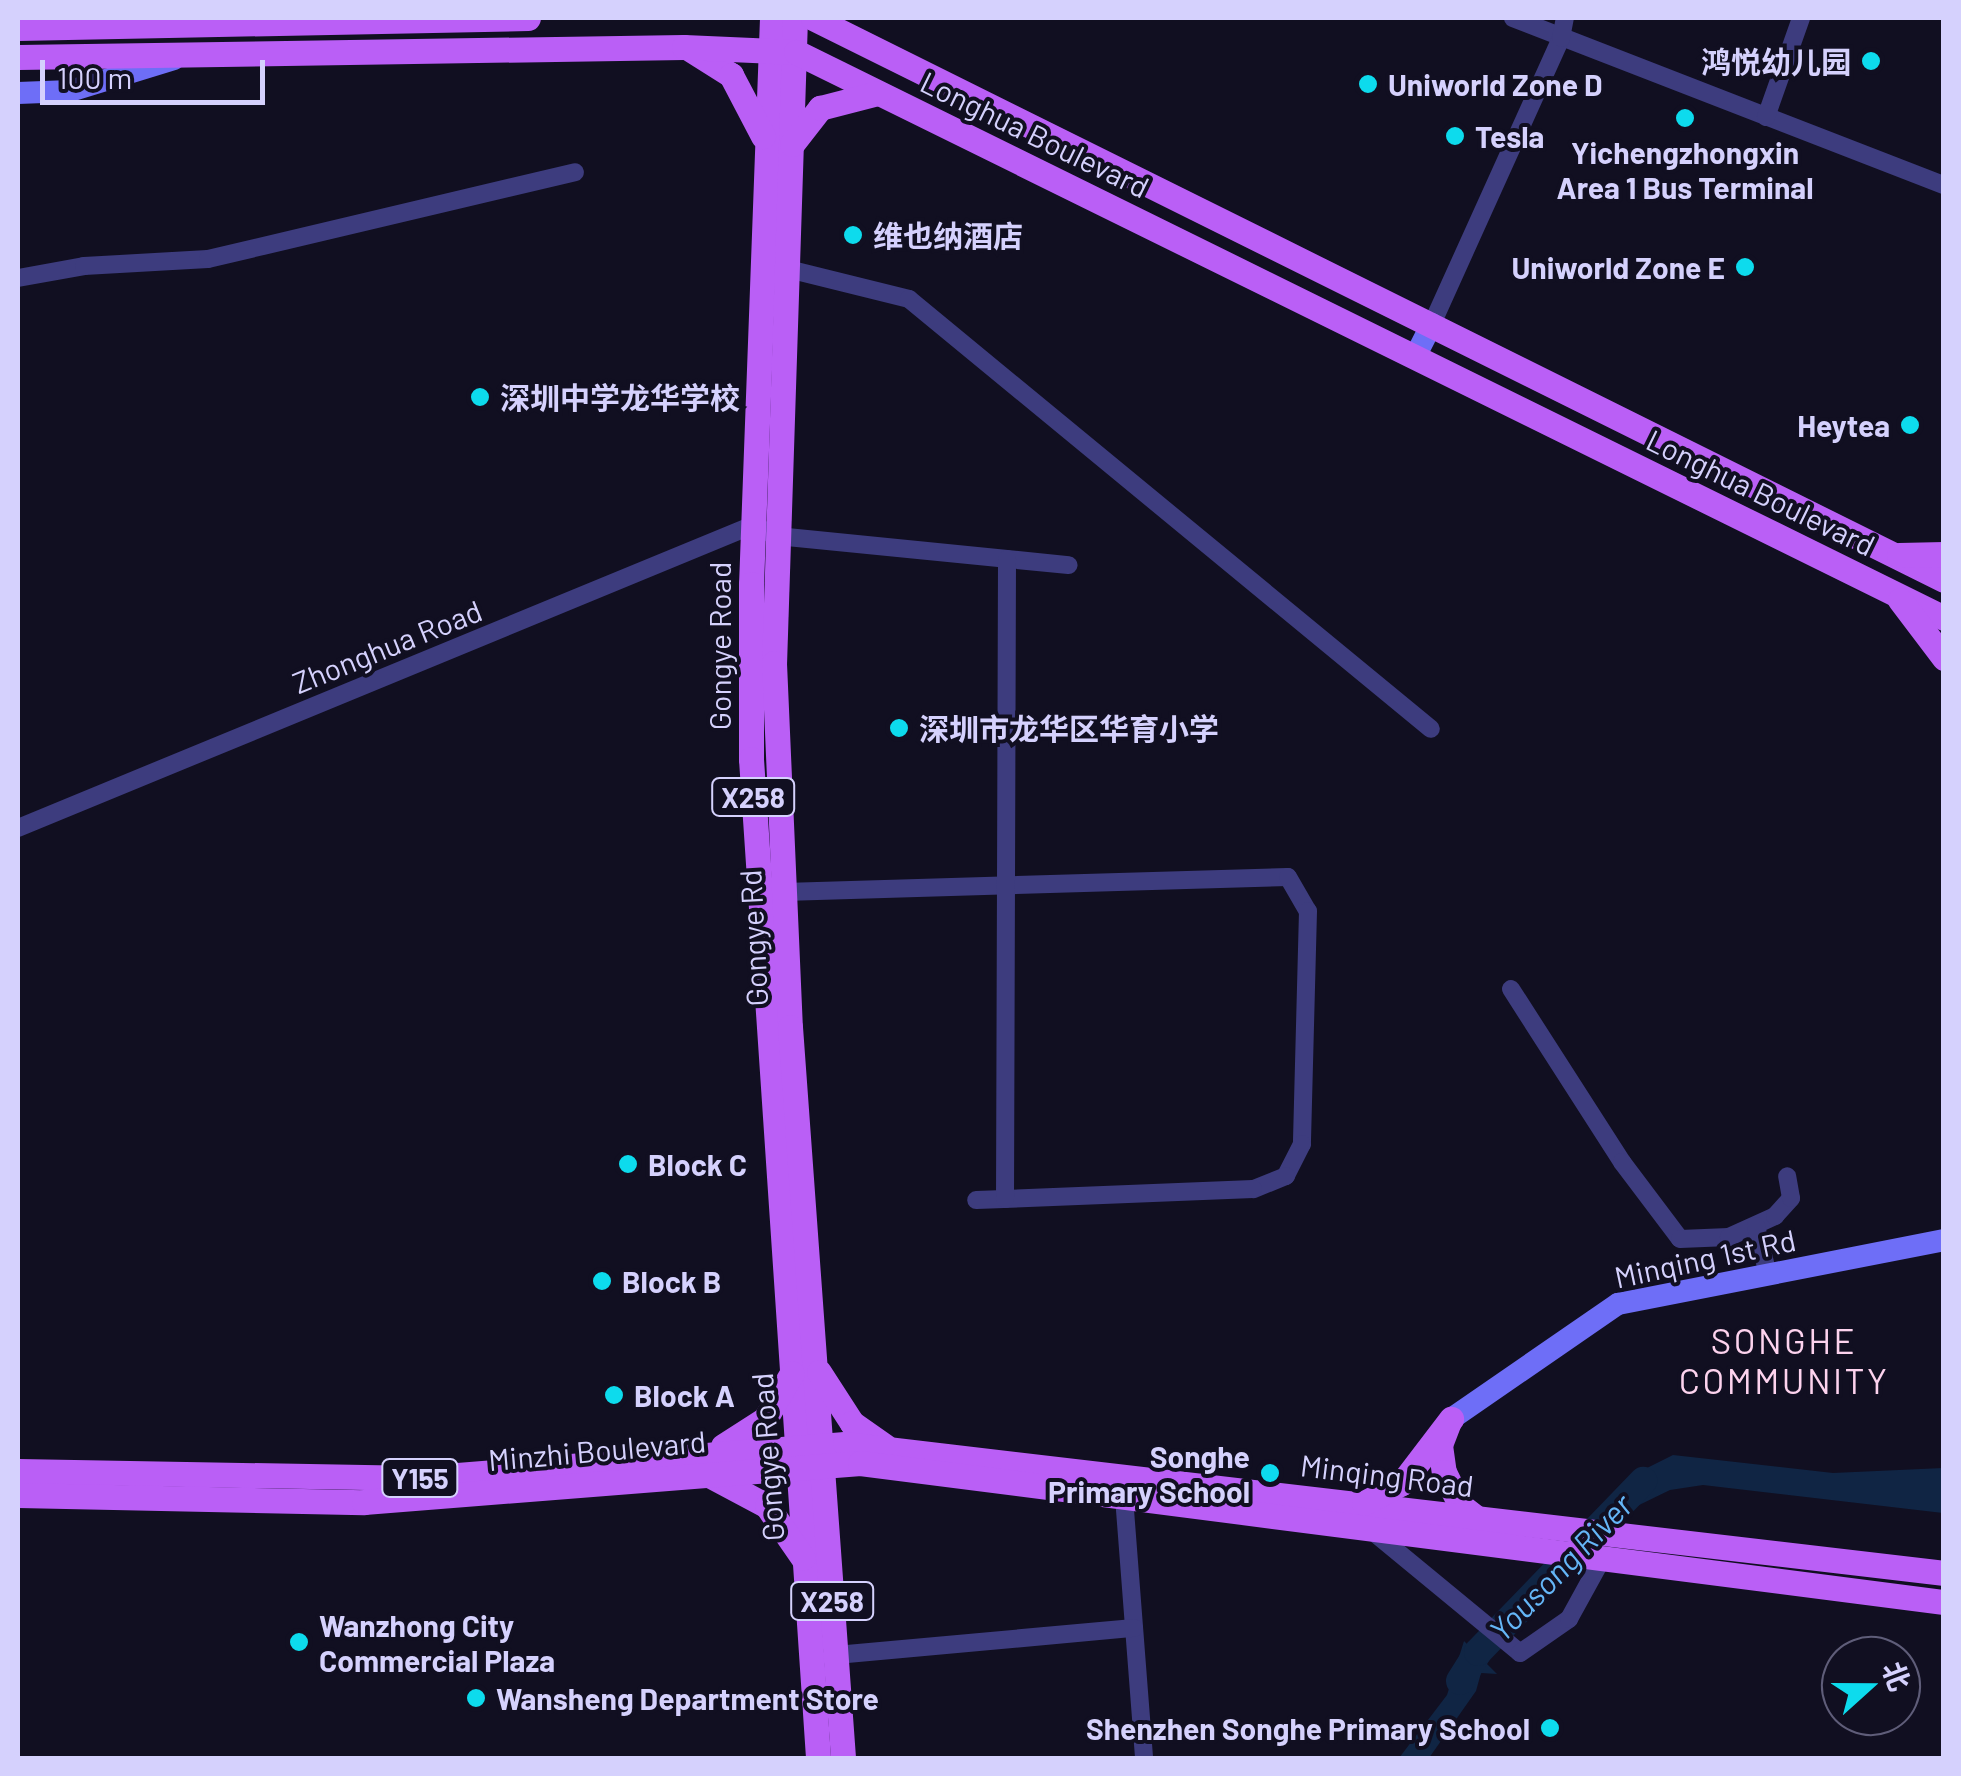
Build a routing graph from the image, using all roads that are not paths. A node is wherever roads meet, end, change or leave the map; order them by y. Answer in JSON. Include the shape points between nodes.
{"nodes":[{"id":1,"x":528,"y":18,"type":"edge"},
{"id":2,"x":772,"y":18,"type":"edge"},
{"id":3,"x":796,"y":18,"type":"edge"},
{"id":4,"x":813,"y":18,"type":"edge"},
{"id":5,"x":840,"y":18,"type":"edge"},
{"id":6,"x":1513,"y":18,"type":"edge"},
{"id":7,"x":1565,"y":18,"type":"edge"},
{"id":8,"x":1801,"y":18,"type":"edge"},
{"id":9,"x":407,"y":19,"type":"edge"},
{"id":10,"x":298,"y":20,"type":"edge"},
{"id":11,"x":18,"y":28,"type":"edge"},
{"id":12,"x":1562,"y":38,"type":"junction"},
{"id":13,"x":858,"y":40,"type":"junction"},
{"id":14,"x":684,"y":46,"type":"junction"},
{"id":15,"x":783,"y":49,"type":"junction"},
{"id":16,"x":190,"y":54,"type":"junction"},
{"id":17,"x":18,"y":57,"type":"edge"},
{"id":18,"x":18,"y":93,"type":"edge"},
{"id":19,"x":878,"y":93,"type":"junction"},
{"id":20,"x":1766,"y":117,"type":"junction"},
{"id":21,"x":778,"y":148,"type":"junction"},
{"id":22,"x":575,"y":172,"type":"dead end"},
{"id":23,"x":1944,"y":185,"type":"edge"},
{"id":24,"x":784,"y":268,"type":"junction"},
{"id":25,"x":18,"y":278,"type":"edge"},
{"id":26,"x":1432,"y":324,"type":"junction"},
{"id":27,"x":1415,"y":356,"type":"junction"},
{"id":28,"x":753,"y":525,"type":"junction"},
{"id":29,"x":777,"y":536,"type":"junction"},
{"id":30,"x":1889,"y":553,"type":"junction"},
{"id":31,"x":1944,"y":554,"type":"edge"},
{"id":32,"x":1007,"y":559,"type":"junction"},
{"id":33,"x":1069,"y":565,"type":"dead end"},
{"id":34,"x":1944,"y":580,"type":"edge"},
{"id":35,"x":1893,"y":593,"type":"junction"},
{"id":36,"x":1944,"y":618,"type":"edge"},
{"id":37,"x":1944,"y":658,"type":"edge"},
{"id":38,"x":1432,"y":729,"type":"dead end"},
{"id":39,"x":18,"y":828,"type":"edge"},
{"id":40,"x":1006,"y":885,"type":"junction"},
{"id":41,"x":784,"y":892,"type":"junction"},
{"id":42,"x":1512,"y":989,"type":"dead end"},
{"id":43,"x":1786,"y":1176,"type":"dead end"},
{"id":44,"x":1006,"y":1199,"type":"junction"},
{"id":45,"x":976,"y":1200,"type":"dead end"},
{"id":46,"x":1756,"y":1226,"type":"junction"},
{"id":47,"x":1944,"y":1240,"type":"edge"},
{"id":48,"x":1768,"y":1275,"type":"junction"},
{"id":49,"x":805,"y":1368,"type":"junction"},
{"id":50,"x":1451,"y":1419,"type":"junction"},
{"id":51,"x":889,"y":1448,"type":"junction"},
{"id":52,"x":811,"y":1454,"type":"junction"},
{"id":53,"x":702,"y":1463,"type":"junction"},
{"id":54,"x":18,"y":1471,"type":"edge"},
{"id":55,"x":18,"y":1494,"type":"edge"},
{"id":56,"x":1124,"y":1497,"type":"junction"},
{"id":57,"x":1356,"y":1504,"type":"junction"},
{"id":58,"x":1478,"y":1519,"type":"junction"},
{"id":59,"x":1371,"y":1530,"type":"junction"},
{"id":60,"x":1602,"y":1559,"type":"junction"},
{"id":61,"x":1944,"y":1564,"type":"edge"},
{"id":62,"x":1930,"y":1572,"type":"edge"},
{"id":63,"x":808,"y":1574,"type":"junction"},
{"id":64,"x":1944,"y":1602,"type":"edge"},
{"id":65,"x":1134,"y":1628,"type":"junction"},
{"id":66,"x":836,"y":1656,"type":"junction"},
{"id":67,"x":818,"y":1758,"type":"edge"},
{"id":68,"x":843,"y":1758,"type":"edge"},
{"id":69,"x":1144,"y":1758,"type":"edge"}],
"edges":[{"from":1,"to":9,"type":"main road"},
{"from":2,"to":15,"type":"main road","number":"X258"},
{"from":3,"to":15,"type":"main road","number":"X258"},
{"from":4,"to":13,"type":"main road","name":"Longhua Boulevard"},
{"from":5,"to":13,"type":"main road"},
{"from":6,"to":12,"type":"street"},
{"from":7,"to":12,"type":"street"},
{"from":8,"to":20,"type":"street"},
{"from":9,"to":10,"type":"main road"},
{"from":10,"to":11,"type":"main road"},
{"from":12,"to":20,"type":"street"},
{"from":12,"to":26,"type":"street"},
{"from":13,"to":26,"type":"main road","name":"Longhua Boulevard"},
{"from":14,"to":15,"type":"main road","name":"Longhua Boulevard"},
{"from":14,"to":16,"type":"main road","name":"Longhua Boulevard"},
{"from":14,"to":21,"type":"main road","via":[[741,87]]},
{"from":15,"to":19,"type":"main road","name":"Longhua Boulevard"},
{"from":15,"to":21,"type":"main road","name":"Gongye Rd","number":"X258"},
{"from":16,"to":17,"type":"main road","name":"Longhua Boulevard"},
{"from":16,"to":18,"type":"street","via":[[70,92]]},
{"from":19,"to":21,"type":"main road","via":[[820,108]]},
{"from":19,"to":27,"type":"main road","name":"Longhua Boulevard"},
{"from":20,"to":23,"type":"street"},
{"from":21,"to":24,"type":"main road","name":"Gongye Rd","number":"X258"},
{"from":21,"to":28,"type":"main road","name":"Gongye Road","number":"X258"},
{"from":22,"to":25,"type":"street","via":[[208,259],[84,266]]},
{"from":24,"to":29,"type":"main road","name":"Gongye Rd","number":"X258"},
{"from":24,"to":38,"type":"street","via":[[909,298]]},
{"from":26,"to":27,"type":"street"},
{"from":26,"to":30,"type":"main road","name":"Longhua Boulevard"},
{"from":27,"to":35,"type":"main road","name":"Longhua Boulevard"},
{"from":28,"to":29,"type":"street"},
{"from":28,"to":39,"type":"street","name":"Zhonghua Road"},
{"from":28,"to":49,"type":"main road","name":"Gongye Road","number":"X258","via":[[753,796]]},
{"from":29,"to":32,"type":"street"},
{"from":29,"to":41,"type":"main road","name":"Gongye Rd","number":"X258","via":[[774,663]]},
{"from":30,"to":31,"type":"main road"},
{"from":30,"to":34,"type":"main road","name":"Longhua Boulevard"},
{"from":32,"to":33,"type":"street"},
{"from":32,"to":40,"type":"street"},
{"from":35,"to":36,"type":"main road","name":"Longhua Boulevard"},
{"from":35,"to":37,"type":"main road"},
{"from":40,"to":41,"type":"street"},
{"from":40,"to":44,"type":"street"},
{"from":40,"to":44,"type":"street","via":[[1288,877],[1308,910],[1302,1144],[1286,1176],[1253,1188]]},
{"from":41,"to":49,"type":"main road","name":"Gongye Rd","number":"X258"},
{"from":42,"to":46,"type":"street","via":[[1622,1162],[1680,1239],[1710,1242]]},
{"from":43,"to":46,"type":"street","via":[[1788,1205]]},
{"from":44,"to":45,"type":"street"},
{"from":46,"to":48,"type":"street"},
{"from":47,"to":48,"type":"street","name":"Minqing 1st Rd"},
{"from":48,"to":50,"type":"street","name":"Minqing 1st Rd","via":[[1628,1301],[1598,1313]]},
{"from":49,"to":51,"type":"main road","via":[[852,1423]]},
{"from":49,"to":52,"type":"main road","name":"Gongye Road","number":"X258"},
{"from":49,"to":53,"type":"main road","via":[[765,1419]]},
{"from":50,"to":57,"type":"main road","via":[[1393,1492]]},
{"from":50,"to":58,"type":"main road","via":[[1440,1445],[1444,1472],[1460,1506]]},
{"from":51,"to":52,"type":"main road","name":"Minqing Road"},
{"from":51,"to":57,"type":"main road","name":"Minqing Road"},
{"from":52,"to":53,"type":"main road","name":"Minzhi Boulevard","number":"Y155"},
{"from":52,"to":56,"type":"main road","name":"Minqing Road"},
{"from":52,"to":63,"type":"main road","name":"Gongye Road","number":"X258"},
{"from":52,"to":66,"type":"main road","number":"X258"},
{"from":53,"to":54,"type":"main road","name":"Minzhi Boulevard","number":"Y155","via":[[348,1480]]},
{"from":53,"to":55,"type":"main road","name":"Minzhi Boulevard","number":"Y155","via":[[364,1502]]},
{"from":53,"to":63,"type":"main road","via":[[767,1506],[798,1547]]},
{"from":56,"to":59,"type":"main road","name":"Minqing Road"},
{"from":56,"to":65,"type":"street"},
{"from":57,"to":58,"type":"main road","name":"Minqing Road"},
{"from":58,"to":62,"type":"main road","name":"Minqing Road"},
{"from":59,"to":60,"type":"main road","name":"Minqing Road"},
{"from":59,"to":60,"type":"street","via":[[1512,1650],[1528,1652],[1558,1631]]},
{"from":60,"to":64,"type":"main road","name":"Minqing Road"},
{"from":61,"to":62,"type":"main road","name":"Minqing Road"},
{"from":63,"to":67,"type":"main road","number":"X258"},
{"from":65,"to":66,"type":"street"},
{"from":65,"to":69,"type":"street"},
{"from":66,"to":68,"type":"main road","number":"X258"}]}
